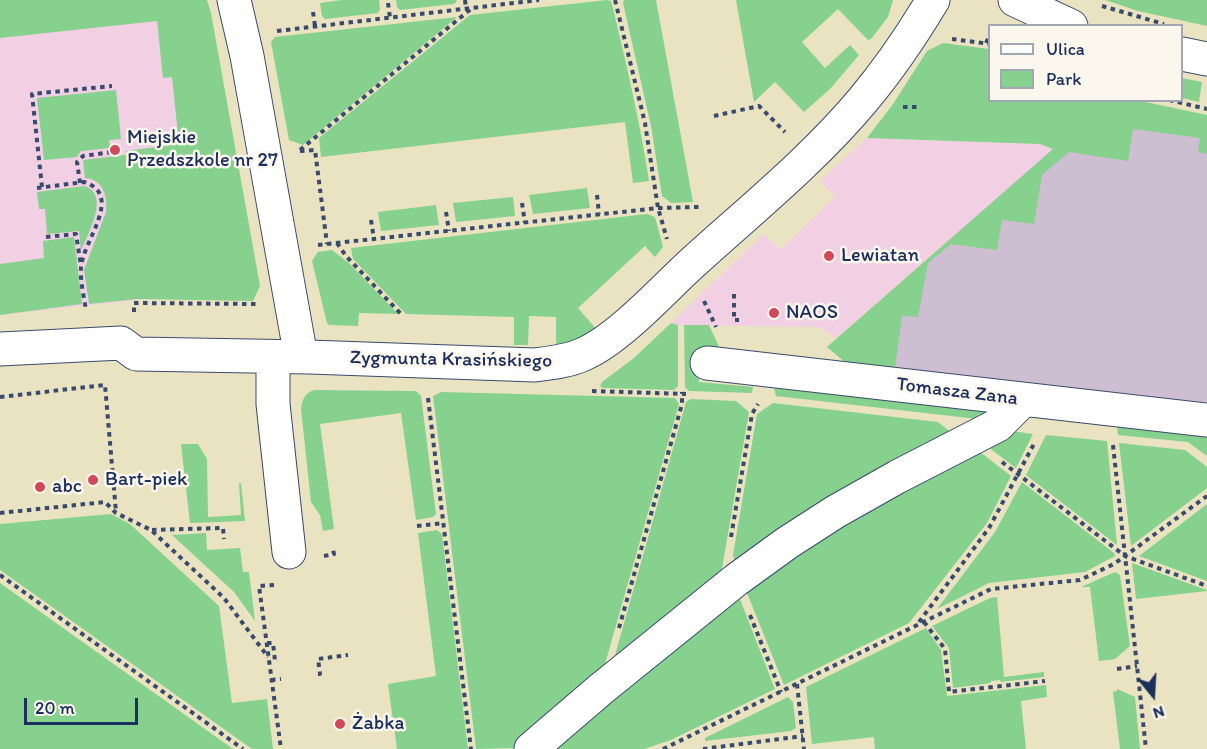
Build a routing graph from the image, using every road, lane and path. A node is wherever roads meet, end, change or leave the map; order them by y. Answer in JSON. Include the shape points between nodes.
{"nodes":[{"id":1,"x":234,"y":0,"type":"edge"},
{"id":2,"x":465,"y":0,"type":"edge"},
{"id":3,"x":539,"y":0,"type":"edge"},
{"id":4,"x":615,"y":0,"type":"edge"},
{"id":5,"x":933,"y":0,"type":"edge"},
{"id":6,"x":1015,"y":0,"type":"edge"},
{"id":7,"x":388,"y":3,"type":"dead end"},
{"id":8,"x":1097,"y":4,"type":"dead end"},
{"id":9,"x":472,"y":8,"type":"junction"},
{"id":10,"x":466,"y":9,"type":"junction"},
{"id":11,"x":313,"y":12,"type":"dead end"},
{"id":12,"x":390,"y":18,"type":"junction"},
{"id":13,"x":1067,"y":24,"type":"edge"},
{"id":14,"x":1163,"y":24,"type":"edge"},
{"id":15,"x":315,"y":26,"type":"junction"},
{"id":16,"x":274,"y":32,"type":"dead end"},
{"id":17,"x":988,"y":40,"type":"edge"},
{"id":18,"x":986,"y":44,"type":"dead end"},
{"id":19,"x":1183,"y":54,"type":"edge"},
{"id":20,"x":1207,"y":59,"type":"edge"},
{"id":21,"x":112,"y":86,"type":"dead end"},
{"id":22,"x":1177,"y":102,"type":"edge"},
{"id":23,"x":1207,"y":109,"type":"edge"},
{"id":24,"x":714,"y":116,"type":"dead end"},
{"id":25,"x":789,"y":137,"type":"dead end"},
{"id":26,"x":119,"y":151,"type":"dead end"},
{"id":27,"x":300,"y":151,"type":"dead end"},
{"id":28,"x":80,"y":183,"type":"junction"},
{"id":29,"x":597,"y":195,"type":"dead end"},
{"id":30,"x":522,"y":203,"type":"dead end"},
{"id":31,"x":703,"y":207,"type":"dead end"},
{"id":32,"x":658,"y":208,"type":"junction"},
{"id":33,"x":446,"y":212,"type":"dead end"},
{"id":34,"x":599,"y":214,"type":"junction"},
{"id":35,"x":371,"y":220,"type":"dead end"},
{"id":36,"x":525,"y":223,"type":"junction"},
{"id":37,"x":449,"y":231,"type":"junction"},
{"id":38,"x":46,"y":237,"type":"dead end"},
{"id":39,"x":374,"y":239,"type":"junction"},
{"id":40,"x":337,"y":243,"type":"junction"},
{"id":41,"x":308,"y":246,"type":"dead end"},
{"id":42,"x":670,"y":250,"type":"dead end"},
{"id":43,"x":81,"y":267,"type":"junction"},
{"id":44,"x":734,"y":294,"type":"dead end"},
{"id":45,"x":87,"y":314,"type":"dead end"},
{"id":46,"x":401,"y":314,"type":"dead end"},
{"id":47,"x":739,"y":320,"type":"dead end"},
{"id":48,"x":0,"y":349,"type":"edge"},
{"id":49,"x":287,"y":357,"type":"junction"},
{"id":50,"x":694,"y":373,"type":"joint"},
{"id":51,"x":589,"y":391,"type":"dead end"},
{"id":52,"x":682,"y":394,"type":"junction"},
{"id":53,"x":693,"y":394,"type":"dead end"},
{"id":54,"x":0,"y":397,"type":"edge"},
{"id":55,"x":427,"y":397,"type":"dead end"},
{"id":56,"x":750,"y":398,"type":"dead end"},
{"id":57,"x":1039,"y":402,"type":"junction"},
{"id":58,"x":1109,"y":410,"type":"junction"},
{"id":59,"x":1207,"y":420,"type":"edge"},
{"id":60,"x":971,"y":439,"type":"junction"},
{"id":61,"x":1019,"y":475,"type":"junction"},
{"id":62,"x":1207,"y":496,"type":"edge"},
{"id":63,"x":0,"y":513,"type":"edge"},
{"id":64,"x":117,"y":513,"type":"junction"},
{"id":65,"x":443,"y":523,"type":"junction"},
{"id":66,"x":417,"y":526,"type":"dead end"},
{"id":67,"x":151,"y":530,"type":"junction"},
{"id":68,"x":224,"y":539,"type":"dead end"},
{"id":69,"x":289,"y":552,"type":"dead end"},
{"id":70,"x":1125,"y":556,"type":"junction"},
{"id":71,"x":0,"y":575,"type":"edge"},
{"id":72,"x":736,"y":580,"type":"junction"},
{"id":73,"x":280,"y":584,"type":"dead end"},
{"id":74,"x":1207,"y":586,"type":"edge"},
{"id":75,"x":924,"y":622,"type":"junction"},
{"id":76,"x":918,"y":624,"type":"junction"},
{"id":77,"x":617,"y":632,"type":"dead end"},
{"id":78,"x":267,"y":643,"type":"junction"},
{"id":79,"x":348,"y":655,"type":"dead end"},
{"id":80,"x":268,"y":657,"type":"junction"},
{"id":81,"x":278,"y":661,"type":"dead end"},
{"id":82,"x":1137,"y":666,"type":"junction"},
{"id":83,"x":1117,"y":669,"type":"dead end"},
{"id":84,"x":318,"y":674,"type":"dead end"},
{"id":85,"x":281,"y":679,"type":"dead end"},
{"id":86,"x":272,"y":680,"type":"junction"},
{"id":87,"x":1045,"y":681,"type":"dead end"},
{"id":88,"x":798,"y":684,"type":"junction"},
{"id":89,"x":781,"y":692,"type":"junction"},
{"id":90,"x":803,"y":736,"type":"junction"},
{"id":91,"x":671,"y":748,"type":"edge"},
{"id":92,"x":243,"y":749,"type":"edge"},
{"id":93,"x":281,"y":749,"type":"edge"},
{"id":94,"x":471,"y":749,"type":"edge"},
{"id":95,"x":531,"y":749,"type":"edge"},
{"id":96,"x":663,"y":749,"type":"edge"},
{"id":97,"x":703,"y":749,"type":"edge"},
{"id":98,"x":804,"y":749,"type":"edge"},
{"id":99,"x":1146,"y":749,"type":"edge"}],
"edges":[{"from":1,"to":49,"type":"street","via":[[247,56]]},
{"from":2,"to":10,"type":"path"},
{"from":3,"to":9,"type":"path"},
{"from":4,"to":32,"type":"path","via":[[645,123]]},
{"from":5,"to":49,"type":"street","name":"Zygmunta Krasińskiego","via":[[867,94],[811,154],[633,318],[583,355],[535,365]]},
{"from":6,"to":13,"type":"street"},
{"from":7,"to":12,"type":"path"},
{"from":8,"to":14,"type":"path"},
{"from":9,"to":10,"type":"path"},
{"from":9,"to":27,"type":"path"},
{"from":10,"to":12,"type":"path"},
{"from":11,"to":15,"type":"path"},
{"from":12,"to":15,"type":"path"},
{"from":15,"to":16,"type":"path"},
{"from":17,"to":18,"type":"path"},
{"from":19,"to":20,"type":"street"},
{"from":21,"to":28,"type":"path","via":[[32,94],[39,187]]},
{"from":22,"to":23,"type":"path"},
{"from":24,"to":25,"type":"path","via":[[759,106]]},
{"from":26,"to":28,"type":"path","via":[[83,156],[77,162]]},
{"from":28,"to":43,"type":"path","via":[[91,184],[102,200]]},
{"from":29,"to":34,"type":"path"},
{"from":30,"to":36,"type":"path"},
{"from":31,"to":32,"type":"path"},
{"from":32,"to":34,"type":"path"},
{"from":32,"to":42,"type":"path"},
{"from":33,"to":37,"type":"path"},
{"from":34,"to":36,"type":"path"},
{"from":35,"to":39,"type":"path"},
{"from":36,"to":37,"type":"path"},
{"from":37,"to":39,"type":"path"},
{"from":38,"to":43,"type":"path","via":[[76,234]]},
{"from":39,"to":40,"type":"path"},
{"from":40,"to":41,"type":"path"},
{"from":40,"to":46,"type":"path"},
{"from":43,"to":45,"type":"path"},
{"from":44,"to":47,"type":"path","via":[[734,320]]},
{"from":48,"to":49,"type":"street","name":"Zygmunta Krasińskiego","via":[[121,343],[136,354]]},
{"from":49,"to":69,"type":"street","via":[[273,404]]},
{"from":50,"to":52,"type":"path"},
{"from":50,"to":57,"type":"street","name":"Tomasza Zana"},
{"from":51,"to":52,"type":"path"},
{"from":52,"to":53,"type":"path"},
{"from":52,"to":77,"type":"path"},
{"from":54,"to":64,"type":"path","via":[[105,385]]},
{"from":55,"to":65,"type":"path"},
{"from":56,"to":72,"type":"path","via":[[761,399],[752,414],[728,558]]},
{"from":57,"to":58,"type":"street","name":"Tomasza Zana"},
{"from":57,"to":60,"type":"street"},
{"from":57,"to":61,"type":"path"},
{"from":58,"to":59,"type":"street","name":"Tomasza Zana"},
{"from":58,"to":70,"type":"path"},
{"from":60,"to":61,"type":"path"},
{"from":60,"to":72,"type":"street","via":[[835,512]]},
{"from":61,"to":70,"type":"path"},
{"from":61,"to":76,"type":"path","via":[[989,528]]},
{"from":62,"to":70,"type":"path"},
{"from":63,"to":64,"type":"path","via":[[105,502]]},
{"from":64,"to":67,"type":"path"},
{"from":65,"to":66,"type":"path"},
{"from":65,"to":94,"type":"path"},
{"from":67,"to":68,"type":"path","via":[[223,528]]},
{"from":67,"to":80,"type":"path","via":[[224,598]]},
{"from":70,"to":74,"type":"path"},
{"from":70,"to":75,"type":"path","via":[[1080,580],[992,589]]},
{"from":70,"to":82,"type":"path"},
{"from":71,"to":92,"type":"path"},
{"from":72,"to":89,"type":"path"},
{"from":72,"to":95,"type":"street"},
{"from":73,"to":78,"type":"path","via":[[259,586]]},
{"from":75,"to":76,"type":"path"},
{"from":75,"to":87,"type":"path","via":[[945,650],[949,692]]},
{"from":76,"to":88,"type":"path"},
{"from":78,"to":80,"type":"path"},
{"from":78,"to":81,"type":"path","via":[[273,643]]},
{"from":79,"to":84,"type":"path","via":[[318,659]]},
{"from":80,"to":86,"type":"path"},
{"from":82,"to":83,"type":"path"},
{"from":82,"to":99,"type":"path"},
{"from":85,"to":86,"type":"path"},
{"from":86,"to":93,"type":"path"},
{"from":88,"to":89,"type":"path"},
{"from":88,"to":90,"type":"path"},
{"from":89,"to":91,"type":"path"},
{"from":90,"to":97,"type":"path"},
{"from":90,"to":98,"type":"path"},
{"from":91,"to":96,"type":"path"}]}
